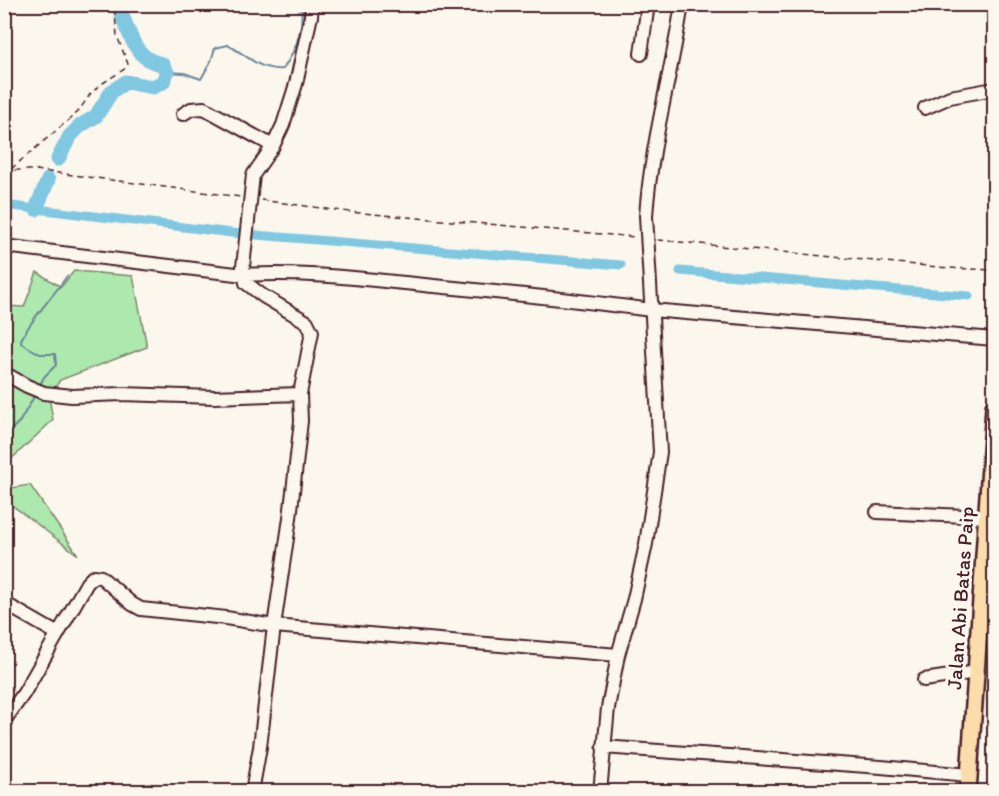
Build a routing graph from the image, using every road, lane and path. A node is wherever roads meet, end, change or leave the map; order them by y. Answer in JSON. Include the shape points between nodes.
{"nodes":[{"id":1,"x":114,"y":4,"type":"edge"},
{"id":2,"x":312,"y":4,"type":"edge"},
{"id":3,"x":648,"y":4,"type":"edge"},
{"id":4,"x":682,"y":4,"type":"edge"},
{"id":5,"x":641,"y":54,"type":"dead end"},
{"id":6,"x":994,"y":89,"type":"edge"},
{"id":7,"x":925,"y":108,"type":"dead end"},
{"id":8,"x":183,"y":114,"type":"dead end"},
{"id":9,"x":273,"y":146,"type":"junction"},
{"id":10,"x":4,"y":170,"type":"edge"},
{"id":11,"x":10,"y":170,"type":"junction"},
{"id":12,"x":250,"y":204,"type":"junction"},
{"id":13,"x":647,"y":238,"type":"junction"},
{"id":14,"x":4,"y":246,"type":"edge"},
{"id":15,"x":994,"y":270,"type":"edge"},
{"id":16,"x":243,"y":271,"type":"junction"},
{"id":17,"x":651,"y":310,"type":"junction"},
{"id":18,"x":994,"y":339,"type":"edge"},
{"id":19,"x":4,"y":373,"type":"edge"},
{"id":20,"x":300,"y":394,"type":"junction"},
{"id":21,"x":994,"y":406,"type":"edge"},
{"id":22,"x":877,"y":512,"type":"dead end"},
{"id":23,"x":987,"y":518,"type":"junction"},
{"id":24,"x":4,"y":603,"type":"edge"},
{"id":25,"x":987,"y":616,"type":"edge"},
{"id":26,"x":274,"y":626,"type":"junction"},
{"id":27,"x":58,"y":634,"type":"junction"},
{"id":28,"x":618,"y":655,"type":"junction"},
{"id":29,"x":976,"y":672,"type":"junction"},
{"id":30,"x":924,"y":680,"type":"dead end"},
{"id":31,"x":4,"y":721,"type":"edge"},
{"id":32,"x":603,"y":747,"type":"junction"},
{"id":33,"x":969,"y":775,"type":"junction"},
{"id":34,"x":252,"y":792,"type":"edge"},
{"id":35,"x":600,"y":792,"type":"edge"},
{"id":36,"x":968,"y":792,"type":"edge"}],
"edges":[{"from":1,"to":11,"type":"path","via":[[126,68],[91,93],[78,112]]},
{"from":2,"to":9,"type":"street","via":[[296,84]]},
{"from":3,"to":5,"type":"street"},
{"from":4,"to":13,"type":"street","via":[[656,131]]},
{"from":6,"to":7,"type":"street","via":[[950,97]]},
{"from":8,"to":9,"type":"street","via":[[204,108]]},
{"from":9,"to":12,"type":"street","via":[[253,175]]},
{"from":10,"to":11,"type":"path"},
{"from":11,"to":12,"type":"path","via":[[35,170]]},
{"from":12,"to":13,"type":"path"},
{"from":12,"to":16,"type":"street"},
{"from":13,"to":15,"type":"path"},
{"from":13,"to":17,"type":"street"},
{"from":14,"to":16,"type":"street"},
{"from":16,"to":17,"type":"street","via":[[328,275]]},
{"from":16,"to":20,"type":"street","via":[[250,287],[310,327],[312,339]]},
{"from":17,"to":18,"type":"street"},
{"from":17,"to":28,"type":"street","via":[[660,452],[646,544]]},
{"from":19,"to":20,"type":"street","via":[[44,393],[72,396]]},
{"from":20,"to":26,"type":"street","via":[[298,453]]},
{"from":21,"to":23,"type":"main road","name":"Jalan Abi Batas Paip"},
{"from":22,"to":23,"type":"street"},
{"from":23,"to":25,"type":"main road","name":"Jalan Abi Batas Paip"},
{"from":24,"to":27,"type":"street"},
{"from":25,"to":29,"type":"main road","name":"Jalan Abi Batas Paip"},
{"from":26,"to":27,"type":"street","via":[[141,609],[97,576],[87,583]]},
{"from":26,"to":28,"type":"street"},
{"from":26,"to":34,"type":"street"},
{"from":27,"to":31,"type":"street"},
{"from":28,"to":32,"type":"street"},
{"from":29,"to":30,"type":"street"},
{"from":29,"to":33,"type":"main road","name":"Jalan Abi Batas Paip"},
{"from":32,"to":33,"type":"street"},
{"from":32,"to":35,"type":"street"},
{"from":33,"to":36,"type":"main road","name":"Jalan Abi Batas Paip"}]}
